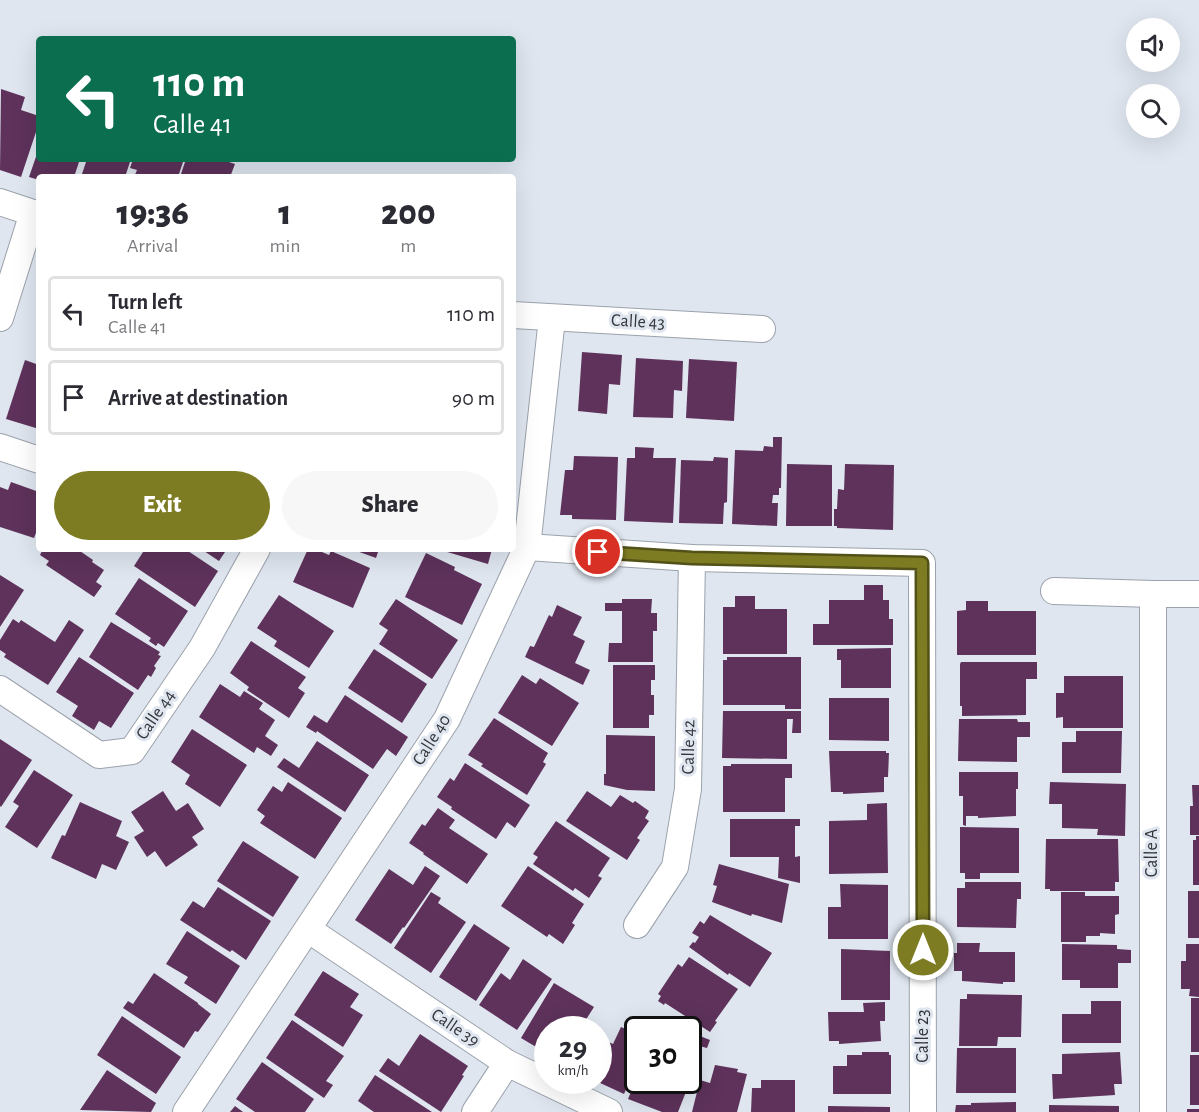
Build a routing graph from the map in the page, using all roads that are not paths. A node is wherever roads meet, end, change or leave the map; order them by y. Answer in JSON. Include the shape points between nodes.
{"nodes":[{"id":1,"x":0,"y":202,"type":"edge"},
{"id":2,"x":36,"y":214,"type":"edge"},
{"id":3,"x":516,"y":315,"type":"edge"},
{"id":4,"x":0,"y":318,"type":"edge"},
{"id":5,"x":552,"y":318,"type":"junction"},
{"id":6,"x":762,"y":328,"type":"dead end"},
{"id":7,"x":0,"y":447,"type":"edge"},
{"id":8,"x":36,"y":458,"type":"edge"},
{"id":9,"x":527,"y":547,"type":"junction"},
{"id":10,"x":255,"y":552,"type":"edge"},
{"id":11,"x":692,"y":558,"type":"junction"},
{"id":12,"x":1054,"y":591,"type":"dead end"},
{"id":13,"x":1153,"y":594,"type":"junction"},
{"id":14,"x":1199,"y":594,"type":"edge"},
{"id":15,"x":0,"y":689,"type":"edge"},
{"id":16,"x":637,"y":925,"type":"dead end"},
{"id":17,"x":309,"y":930,"type":"junction"},
{"id":18,"x":507,"y":1063,"type":"junction"},
{"id":19,"x":186,"y":1112,"type":"edge"},
{"id":20,"x":475,"y":1112,"type":"edge"},
{"id":21,"x":609,"y":1112,"type":"edge"},
{"id":22,"x":922,"y":1112,"type":"edge"},
{"id":23,"x":1153,"y":1112,"type":"edge"}],
"edges":[{"from":1,"to":2,"type":"street"},
{"from":2,"to":4,"type":"street"},
{"from":3,"to":5,"type":"street","name":"Calle 43"},
{"from":5,"to":6,"type":"street","name":"Calle 43"},
{"from":5,"to":9,"type":"street","name":"Calle 40"},
{"from":7,"to":8,"type":"street"},
{"from":9,"to":11,"type":"street"},
{"from":9,"to":17,"type":"street","name":"Calle 40","via":[[447,719]]},
{"from":10,"to":15,"type":"street","name":"Calle 44","via":[[202,648],[132,751],[99,755]]},
{"from":11,"to":16,"type":"street","name":"Calle 42","via":[[688,789],[675,867]]},
{"from":11,"to":22,"type":"street","name":"Calle 23","via":[[922,563]]},
{"from":12,"to":13,"type":"street"},
{"from":13,"to":14,"type":"street"},
{"from":13,"to":23,"type":"street","name":"Calle A"},
{"from":17,"to":18,"type":"street","name":"Calle 39"},
{"from":17,"to":19,"type":"street","name":"Calle 40"},
{"from":18,"to":20,"type":"street"},
{"from":18,"to":21,"type":"street","name":"Calle 39"}]}
